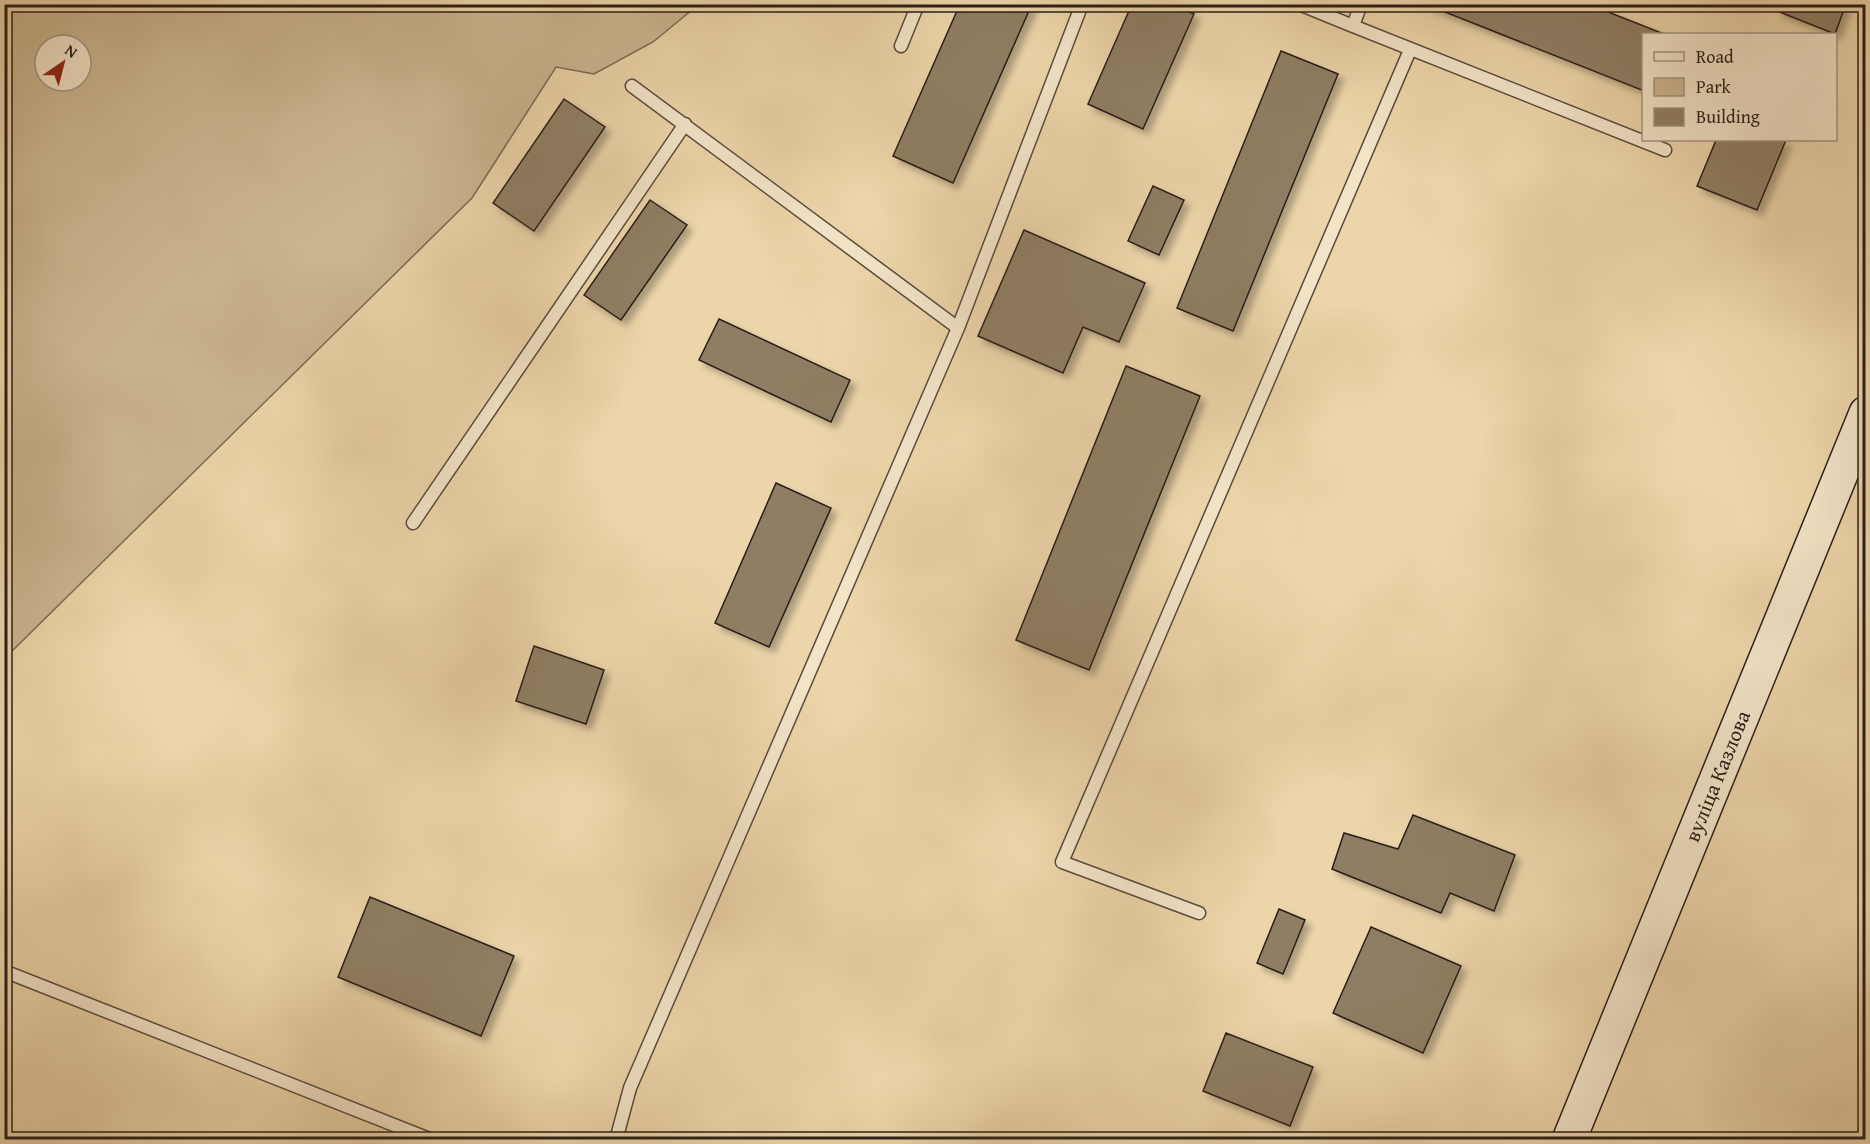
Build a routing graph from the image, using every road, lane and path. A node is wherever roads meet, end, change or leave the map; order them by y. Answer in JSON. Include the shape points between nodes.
{"nodes":[{"id":1,"x":918,"y":4,"type":"edge"},
{"id":2,"x":1082,"y":4,"type":"edge"},
{"id":3,"x":1299,"y":4,"type":"edge"},
{"id":4,"x":1361,"y":4,"type":"edge"},
{"id":5,"x":1353,"y":26,"type":"junction"},
{"id":6,"x":901,"y":46,"type":"dead end"},
{"id":7,"x":1410,"y":50,"type":"junction"},
{"id":8,"x":632,"y":86,"type":"dead end"},
{"id":9,"x":684,"y":124,"type":"junction"},
{"id":10,"x":1642,"y":141,"type":"edge"},
{"id":11,"x":1642,"y":141,"type":"edge"},
{"id":12,"x":1665,"y":150,"type":"dead end"},
{"id":13,"x":958,"y":328,"type":"junction"},
{"id":14,"x":1866,"y":412,"type":"edge"},
{"id":15,"x":413,"y":523,"type":"dead end"},
{"id":16,"x":1199,"y":913,"type":"dead end"},
{"id":17,"x":4,"y":971,"type":"edge"},
{"id":18,"x":432,"y":1140,"type":"edge"},
{"id":19,"x":616,"y":1140,"type":"edge"},
{"id":20,"x":1569,"y":1140,"type":"edge"}],
"edges":[{"from":1,"to":6,"type":"lane"},
{"from":2,"to":13,"type":"lane"},
{"from":3,"to":5,"type":"lane"},
{"from":4,"to":5,"type":"lane"},
{"from":5,"to":7,"type":"lane"},
{"from":7,"to":10,"type":"lane"},
{"from":7,"to":16,"type":"lane","via":[[1062,862]]},
{"from":8,"to":9,"type":"lane"},
{"from":9,"to":13,"type":"lane"},
{"from":9,"to":15,"type":"lane"},
{"from":11,"to":12,"type":"lane"},
{"from":13,"to":19,"type":"lane","via":[[630,1088]]},
{"from":14,"to":20,"type":"main road","name":"вуліца Казлова"},
{"from":17,"to":18,"type":"lane"}]}
